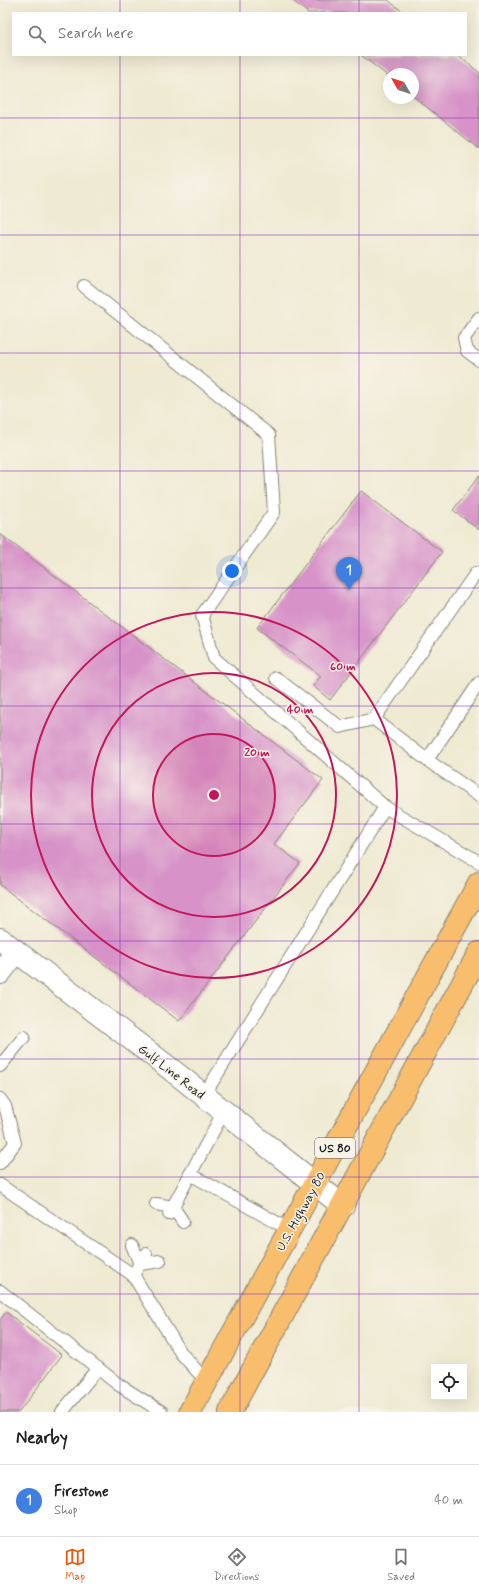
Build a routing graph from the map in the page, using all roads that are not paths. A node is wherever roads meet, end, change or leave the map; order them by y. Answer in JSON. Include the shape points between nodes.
{"nodes":[{"id":1,"x":84,"y":286,"type":"dead end"},
{"id":2,"x":479,"y":318,"type":"edge"},
{"id":3,"x":479,"y":360,"type":"edge"},
{"id":4,"x":479,"y":575,"type":"edge"},
{"id":5,"x":276,"y":678,"type":"dead end"},
{"id":6,"x":479,"y":682,"type":"edge"},
{"id":7,"x":374,"y":719,"type":"junction"},
{"id":8,"x":427,"y":760,"type":"junction"},
{"id":9,"x":479,"y":796,"type":"edge"},
{"id":10,"x":385,"y":807,"type":"junction"},
{"id":11,"x":479,"y":862,"type":"edge"},
{"id":12,"x":479,"y":883,"type":"edge"},
{"id":13,"x":8,"y":945,"type":"edge"},
{"id":14,"x":479,"y":953,"type":"edge"},
{"id":15,"x":0,"y":973,"type":"edge"},
{"id":16,"x":24,"y":1037,"type":"dead end"},
{"id":17,"x":0,"y":1066,"type":"edge"},
{"id":18,"x":204,"y":1095,"type":"junction"},
{"id":19,"x":0,"y":1099,"type":"edge"},
{"id":20,"x":224,"y":1111,"type":"junction"},
{"id":21,"x":0,"y":1163,"type":"edge"},
{"id":22,"x":190,"y":1174,"type":"junction"},
{"id":23,"x":315,"y":1184,"type":"junction"},
{"id":24,"x":0,"y":1185,"type":"edge"},
{"id":25,"x":156,"y":1204,"type":"dead end"},
{"id":26,"x":342,"y":1206,"type":"junction"},
{"id":27,"x":171,"y":1210,"type":"junction"},
{"id":28,"x":183,"y":1222,"type":"dead end"},
{"id":29,"x":290,"y":1230,"type":"junction"},
{"id":30,"x":132,"y":1245,"type":"dead end"},
{"id":31,"x":146,"y":1254,"type":"dead end"},
{"id":32,"x":160,"y":1261,"type":"dead end"},
{"id":33,"x":140,"y":1264,"type":"junction"},
{"id":34,"x":133,"y":1275,"type":"junction"},
{"id":35,"x":0,"y":1291,"type":"edge"},
{"id":36,"x":98,"y":1368,"type":"junction"},
{"id":37,"x":207,"y":1382,"type":"junction"},
{"id":38,"x":62,"y":1412,"type":"edge"},
{"id":39,"x":162,"y":1412,"type":"edge"},
{"id":40,"x":190,"y":1412,"type":"edge"},
{"id":41,"x":230,"y":1412,"type":"edge"}],
"edges":[{"from":1,"to":10,"type":"lane","via":[[269,435],[274,512],[202,615],[214,658]]},
{"from":2,"to":3,"type":"lane","via":[[464,338],[467,351]]},
{"from":4,"to":7,"type":"lane","via":[[476,573]]},
{"from":5,"to":7,"type":"lane","via":[[340,727]]},
{"from":6,"to":8,"type":"lane"},
{"from":7,"to":8,"type":"lane"},
{"from":8,"to":9,"type":"lane"},
{"from":10,"to":11,"type":"lane"},
{"from":10,"to":18,"type":"lane"},
{"from":12,"to":23,"type":"main road","name":"U.S. Highway 80","number":"US 80"},
{"from":13,"to":15,"type":"street"},
{"from":13,"to":18,"type":"street","name":"Gulf Line Road"},
{"from":14,"to":26,"type":"main road","number":"US 80"},
{"from":16,"to":17,"type":"lane"},
{"from":18,"to":20,"type":"street","name":"Gulf Line Road"},
{"from":19,"to":21,"type":"lane","via":[[5,1106],[15,1143]]},
{"from":20,"to":22,"type":"lane"},
{"from":20,"to":23,"type":"street","name":"Gulf Line Road"},
{"from":22,"to":27,"type":"lane"},
{"from":22,"to":29,"type":"lane"},
{"from":23,"to":26,"type":"street","name":"Gulf Line Road"},
{"from":23,"to":29,"type":"main road","name":"U.S. Highway 80","number":"US 80"},
{"from":24,"to":34,"type":"lane"},
{"from":25,"to":27,"type":"lane"},
{"from":26,"to":41,"type":"main road","number":"US 80"},
{"from":27,"to":28,"type":"lane"},
{"from":29,"to":37,"type":"main road","name":"U.S. Highway 80","number":"US 80"},
{"from":30,"to":33,"type":"lane"},
{"from":31,"to":33,"type":"lane"},
{"from":32,"to":33,"type":"lane"},
{"from":33,"to":34,"type":"lane"},
{"from":34,"to":37,"type":"lane","via":[[181,1353]]},
{"from":35,"to":36,"type":"lane"},
{"from":36,"to":38,"type":"lane"},
{"from":36,"to":39,"type":"lane","via":[[119,1385]]},
{"from":37,"to":40,"type":"main road","name":"U.S. Highway 80","number":"US 80"}]}
